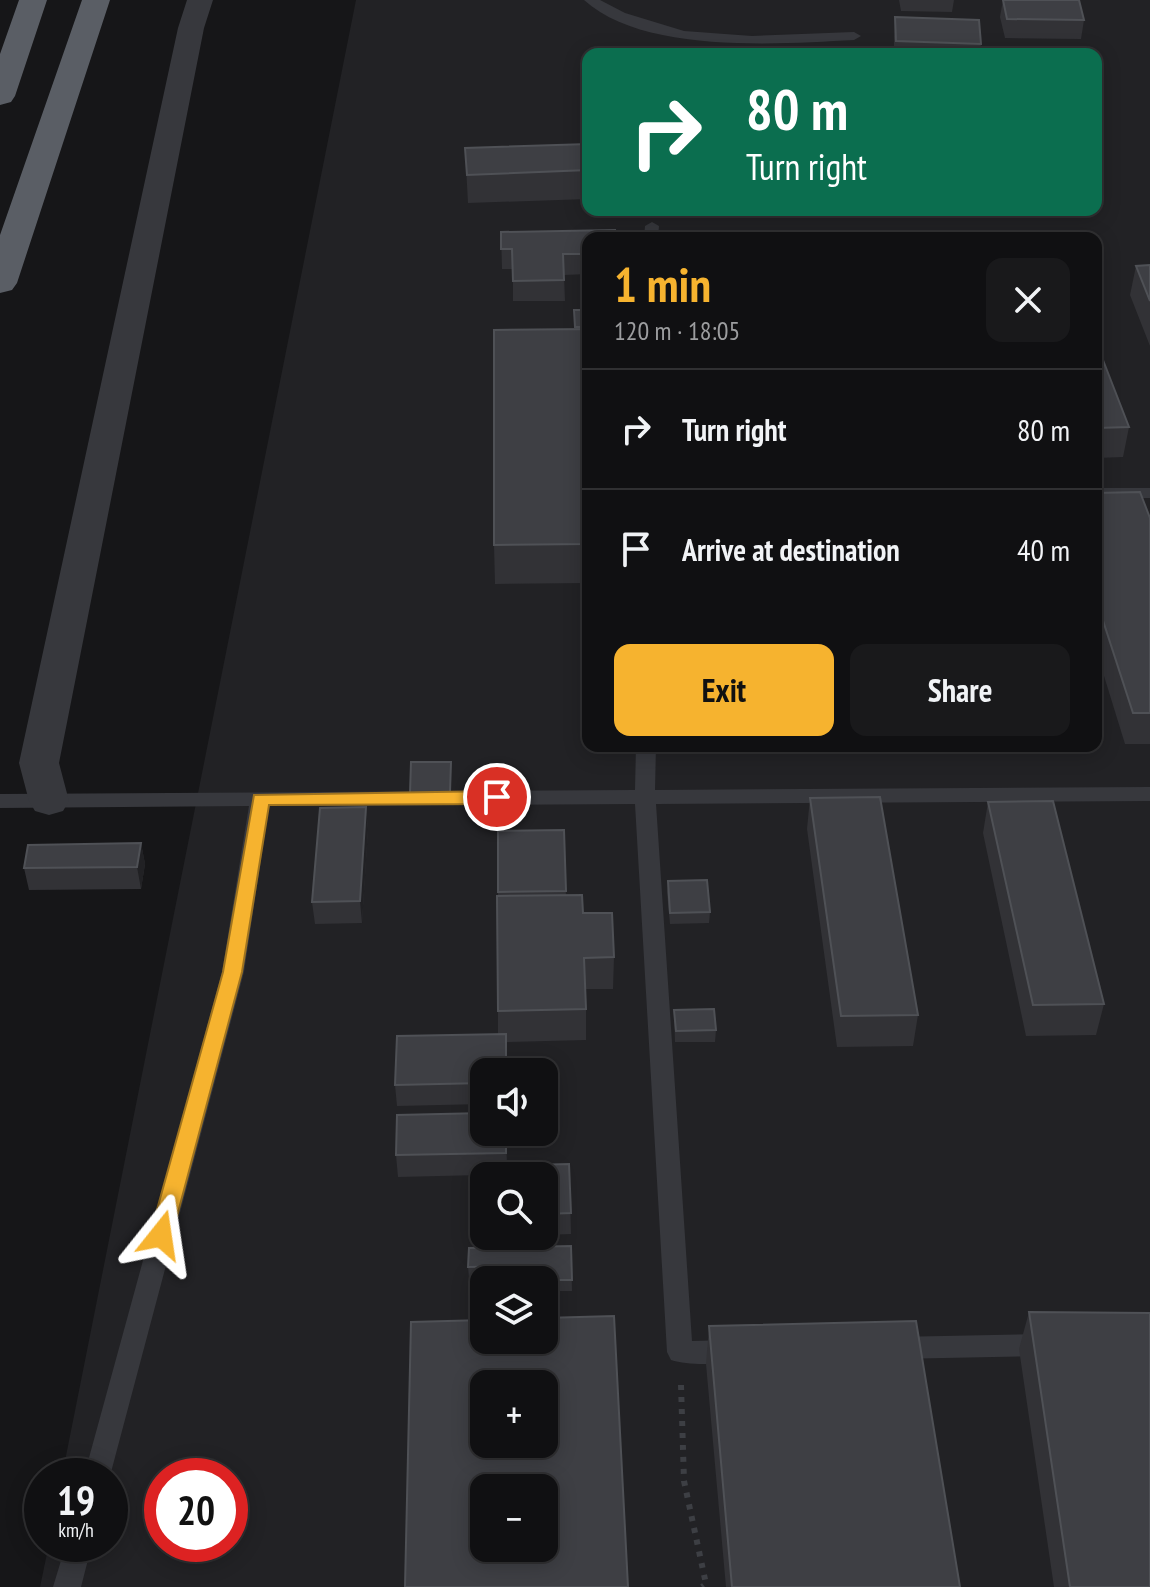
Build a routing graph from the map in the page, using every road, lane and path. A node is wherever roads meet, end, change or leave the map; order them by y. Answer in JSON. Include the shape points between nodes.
{"nodes":[{"id":1,"x":33,"y":0,"type":"edge"},
{"id":2,"x":96,"y":0,"type":"edge"},
{"id":3,"x":200,"y":0,"type":"edge"},
{"id":4,"x":590,"y":0,"type":"edge"},
{"id":5,"x":854,"y":36,"type":"dead end"},
{"id":6,"x":0,"y":96,"type":"edge"},
{"id":7,"x":0,"y":283,"type":"edge"},
{"id":8,"x":1102,"y":493,"type":"edge"},
{"id":9,"x":1150,"y":493,"type":"edge"},
{"id":10,"x":646,"y":752,"type":"edge"},
{"id":11,"x":1150,"y":794,"type":"edge"},
{"id":12,"x":645,"y":796,"type":"junction"},
{"id":13,"x":260,"y":799,"type":"junction"},
{"id":14,"x":0,"y":801,"type":"edge"},
{"id":15,"x":49,"y":801,"type":"junction"},
{"id":16,"x":1072,"y":1345,"type":"edge"},
{"id":17,"x":868,"y":1349,"type":"edge"},
{"id":18,"x":758,"y":1351,"type":"edge"},
{"id":19,"x":680,"y":1352,"type":"junction"},
{"id":20,"x":102,"y":1458,"type":"edge"},
{"id":21,"x":74,"y":1562,"type":"edge"},
{"id":22,"x":705,"y":1586,"type":"edge"},
{"id":23,"x":67,"y":1587,"type":"edge"}],
"edges":[{"from":1,"to":6,"type":"highway"},
{"from":2,"to":7,"type":"highway"},
{"from":3,"to":15,"type":"street","via":[[39,763]]},
{"from":4,"to":5,"type":"lane","via":[[648,26],[712,39]]},
{"from":8,"to":9,"type":"lane"},
{"from":10,"to":12,"type":"lane"},
{"from":11,"to":12,"type":"lane"},
{"from":12,"to":13,"type":"lane"},
{"from":12,"to":19,"type":"lane"},
{"from":13,"to":15,"type":"lane"},
{"from":13,"to":20,"type":"lane","via":[[233,972]]},
{"from":14,"to":15,"type":"lane"},
{"from":16,"to":17,"type":"lane"},
{"from":18,"to":19,"type":"lane"},
{"from":19,"to":22,"type":"path","via":[[684,1481]]},
{"from":21,"to":23,"type":"lane"}]}
